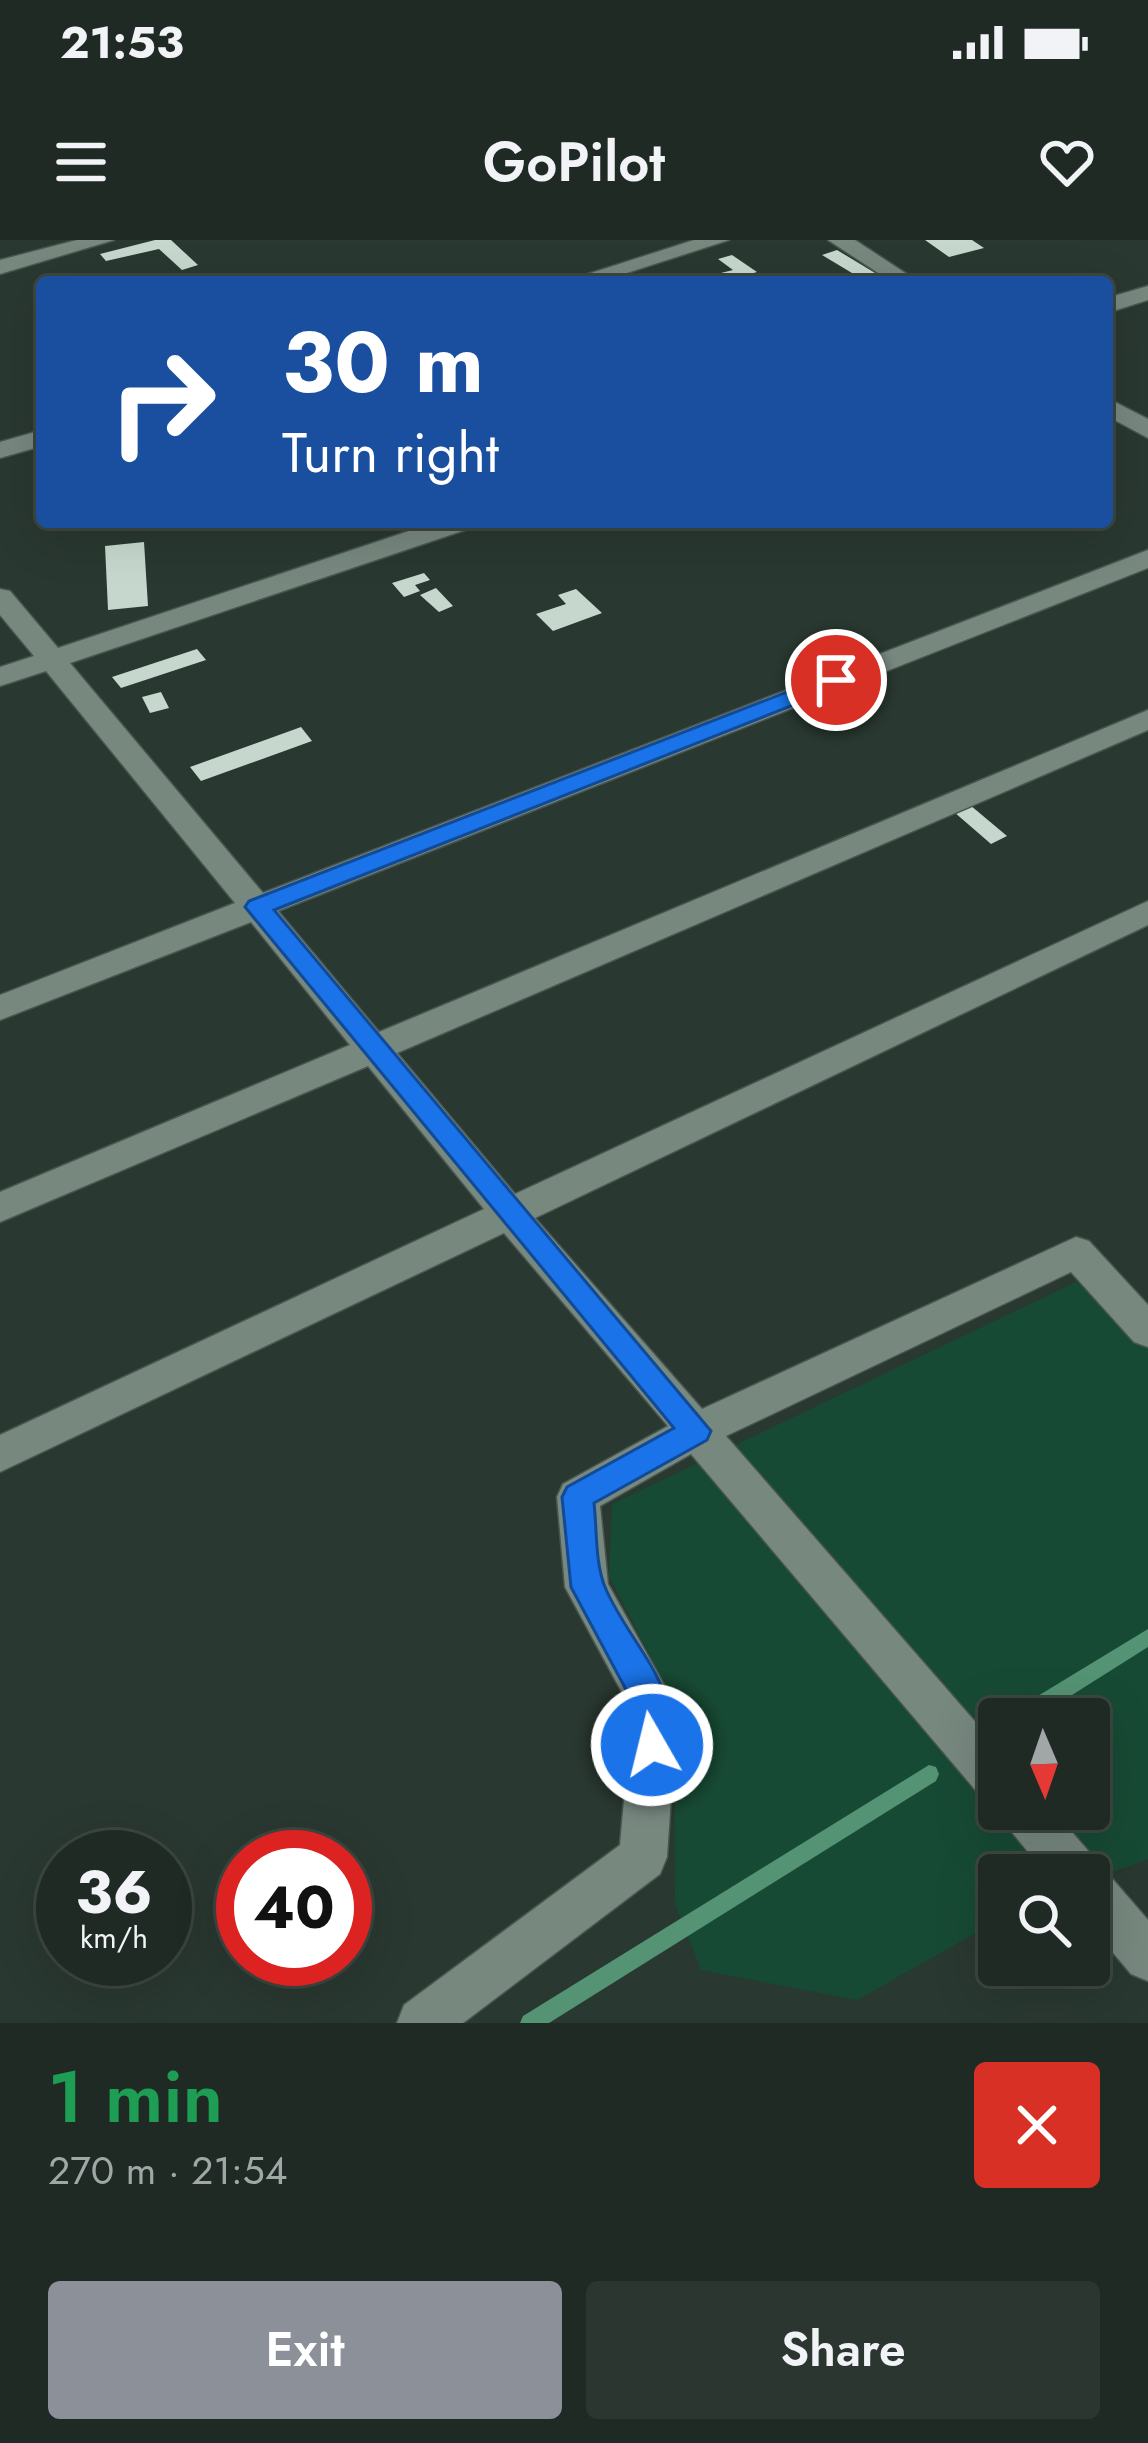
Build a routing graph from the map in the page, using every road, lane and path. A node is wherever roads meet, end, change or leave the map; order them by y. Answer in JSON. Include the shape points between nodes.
{"nodes":[{"id":1,"x":103,"y":240,"type":"edge"},
{"id":2,"x":718,"y":240,"type":"edge"},
{"id":3,"x":839,"y":240,"type":"edge"},
{"id":4,"x":0,"y":267,"type":"edge"},
{"id":5,"x":595,"y":276,"type":"edge"},
{"id":6,"x":898,"y":276,"type":"edge"},
{"id":7,"x":1148,"y":292,"type":"edge"},
{"id":8,"x":1113,"y":304,"type":"edge"},
{"id":9,"x":1113,"y":408,"type":"edge"},
{"id":10,"x":1148,"y":430,"type":"edge"},
{"id":11,"x":36,"y":440,"type":"edge"},
{"id":12,"x":0,"y":450,"type":"edge"},
{"id":13,"x":444,"y":528,"type":"edge"},
{"id":14,"x":1148,"y":557,"type":"edge"},
{"id":15,"x":0,"y":597,"type":"edge"},
{"id":16,"x":52,"y":659,"type":"junction"},
{"id":17,"x":0,"y":677,"type":"edge"},
{"id":18,"x":1148,"y":719,"type":"edge"},
{"id":19,"x":257,"y":907,"type":"junction"},
{"id":20,"x":1148,"y":912,"type":"edge"},
{"id":21,"x":0,"y":1008,"type":"edge"},
{"id":22,"x":374,"y":1048,"type":"junction"},
{"id":23,"x":0,"y":1208,"type":"edge"},
{"id":24,"x":510,"y":1214,"type":"junction"},
{"id":25,"x":1148,"y":1330,"type":"edge"},
{"id":26,"x":696,"y":1431,"type":"junction"},
{"id":27,"x":0,"y":1454,"type":"edge"},
{"id":28,"x":978,"y":1759,"type":"edge"},
{"id":29,"x":1040,"y":1830,"type":"edge"},
{"id":30,"x":1060,"y":1854,"type":"edge"},
{"id":31,"x":1110,"y":1907,"type":"edge"},
{"id":32,"x":1142,"y":1937,"type":"edge"},
{"id":33,"x":422,"y":2023,"type":"edge"}],
"edges":[{"from":1,"to":4,"type":"street"},
{"from":2,"to":5,"type":"street"},
{"from":3,"to":6,"type":"street"},
{"from":7,"to":8,"type":"street"},
{"from":9,"to":10,"type":"street"},
{"from":11,"to":12,"type":"street"},
{"from":13,"to":16,"type":"street"},
{"from":14,"to":19,"type":"street"},
{"from":15,"to":16,"type":"street"},
{"from":16,"to":17,"type":"street"},
{"from":16,"to":19,"type":"street"},
{"from":18,"to":22,"type":"street"},
{"from":19,"to":21,"type":"street"},
{"from":19,"to":22,"type":"street"},
{"from":20,"to":24,"type":"street"},
{"from":22,"to":23,"type":"street"},
{"from":22,"to":24,"type":"street"},
{"from":24,"to":26,"type":"street"},
{"from":24,"to":27,"type":"street"},
{"from":25,"to":26,"type":"street","via":[[1076,1252]]},
{"from":26,"to":28,"type":"street"},
{"from":26,"to":33,"type":"street","via":[[578,1497],[587,1587],[655,1708],[643,1857]]},
{"from":29,"to":30,"type":"street"},
{"from":31,"to":32,"type":"street"}]}
